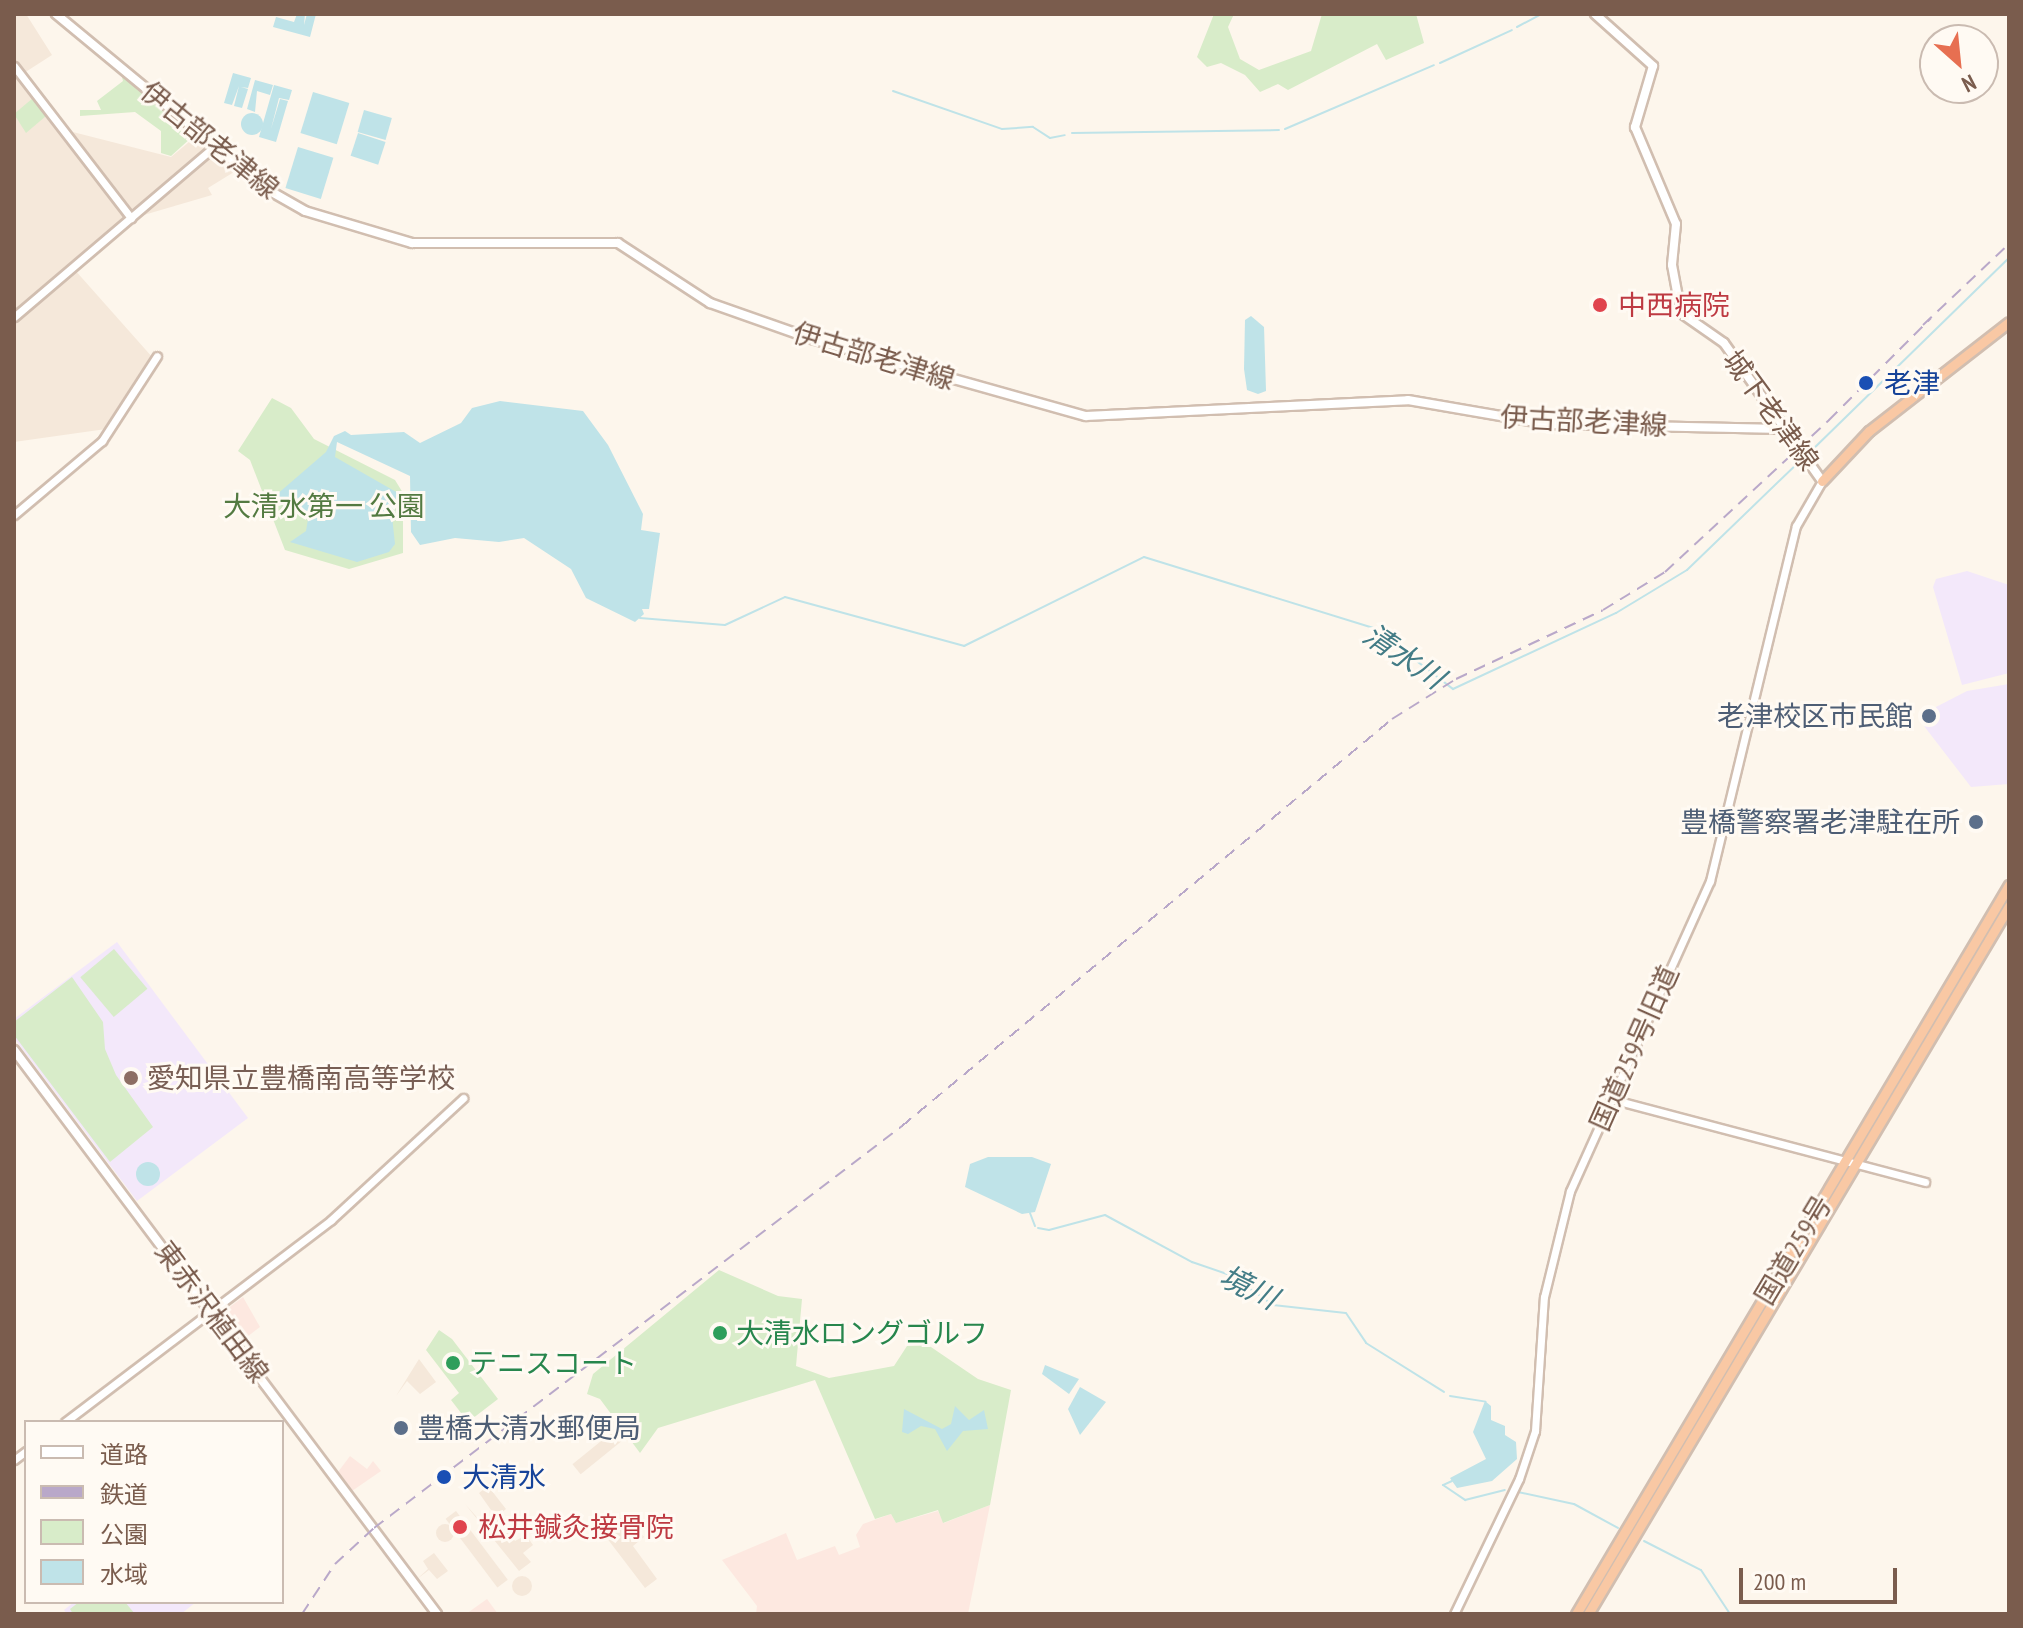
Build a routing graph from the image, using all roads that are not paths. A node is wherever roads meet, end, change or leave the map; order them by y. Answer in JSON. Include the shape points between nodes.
{"nodes":[{"id":1,"x":56,"y":14,"type":"edge"},
{"id":2,"x":1595,"y":14,"type":"edge"},
{"id":3,"x":14,"y":66,"type":"edge"},
{"id":4,"x":214,"y":147,"type":"junction"},
{"id":5,"x":131,"y":218,"type":"junction"},
{"id":6,"x":14,"y":317,"type":"edge"},
{"id":7,"x":2009,"y":322,"type":"edge"},
{"id":8,"x":157,"y":356,"type":"dead end"},
{"id":9,"x":1783,"y":429,"type":"junction"},
{"id":10,"x":1822,"y":481,"type":"junction"},
{"id":11,"x":14,"y":515,"type":"edge"},
{"id":12,"x":2009,"y":885,"type":"edge"},
{"id":13,"x":2009,"y":906,"type":"edge"},
{"id":14,"x":14,"y":1050,"type":"edge"},
{"id":15,"x":463,"y":1098,"type":"dead end"},
{"id":16,"x":1611,"y":1099,"type":"junction"},
{"id":17,"x":1850,"y":1163,"type":"junction"},
{"id":18,"x":1925,"y":1182,"type":"dead end"},
{"id":19,"x":212,"y":1311,"type":"junction"},
{"id":20,"x":68,"y":1420,"type":"edge"},
{"id":21,"x":437,"y":1614,"type":"edge"},
{"id":22,"x":1454,"y":1614,"type":"edge"},
{"id":23,"x":1576,"y":1614,"type":"edge"},
{"id":24,"x":1588,"y":1614,"type":"edge"}],
"edges":[{"from":1,"to":4,"type":"main road","name":"伊古部老津線"},
{"from":2,"to":9,"type":"main road","name":"城下老津線","via":[[1653,66],[1635,127],[1676,224],[1672,265],[1681,313],[1724,343]]},
{"from":3,"to":5,"type":"street"},
{"from":4,"to":5,"type":"street"},
{"from":4,"to":9,"type":"main road","name":"伊古部老津線","via":[[288,203],[399,241],[618,243],[710,303],[843,348],[1086,416],[1408,400],[1547,424]]},
{"from":5,"to":6,"type":"street"},
{"from":7,"to":10,"type":"highway","via":[[1869,431]]},
{"from":8,"to":11,"type":"street","via":[[102,441]]},
{"from":9,"to":10,"type":"main road","name":"城下老津線"},
{"from":10,"to":16,"type":"street","name":"国道259号旧道","via":[[1796,526],[1710,881]]},
{"from":12,"to":17,"type":"highway","name":"国道259号"},
{"from":13,"to":17,"type":"highway","name":"国道259号"},
{"from":14,"to":19,"type":"main road","name":"東赤沢植田線"},
{"from":15,"to":19,"type":"street","via":[[336,1217]]},
{"from":16,"to":17,"type":"street"},
{"from":16,"to":22,"type":"street","name":"国道259号旧道","via":[[1570,1191],[1552,1251],[1535,1431],[1519,1479]]},
{"from":17,"to":18,"type":"street"},
{"from":17,"to":23,"type":"highway","name":"国道259号"},
{"from":17,"to":24,"type":"highway","name":"国道259号"},
{"from":19,"to":20,"type":"street"},
{"from":19,"to":21,"type":"main road","name":"東赤沢植田線"}]}
